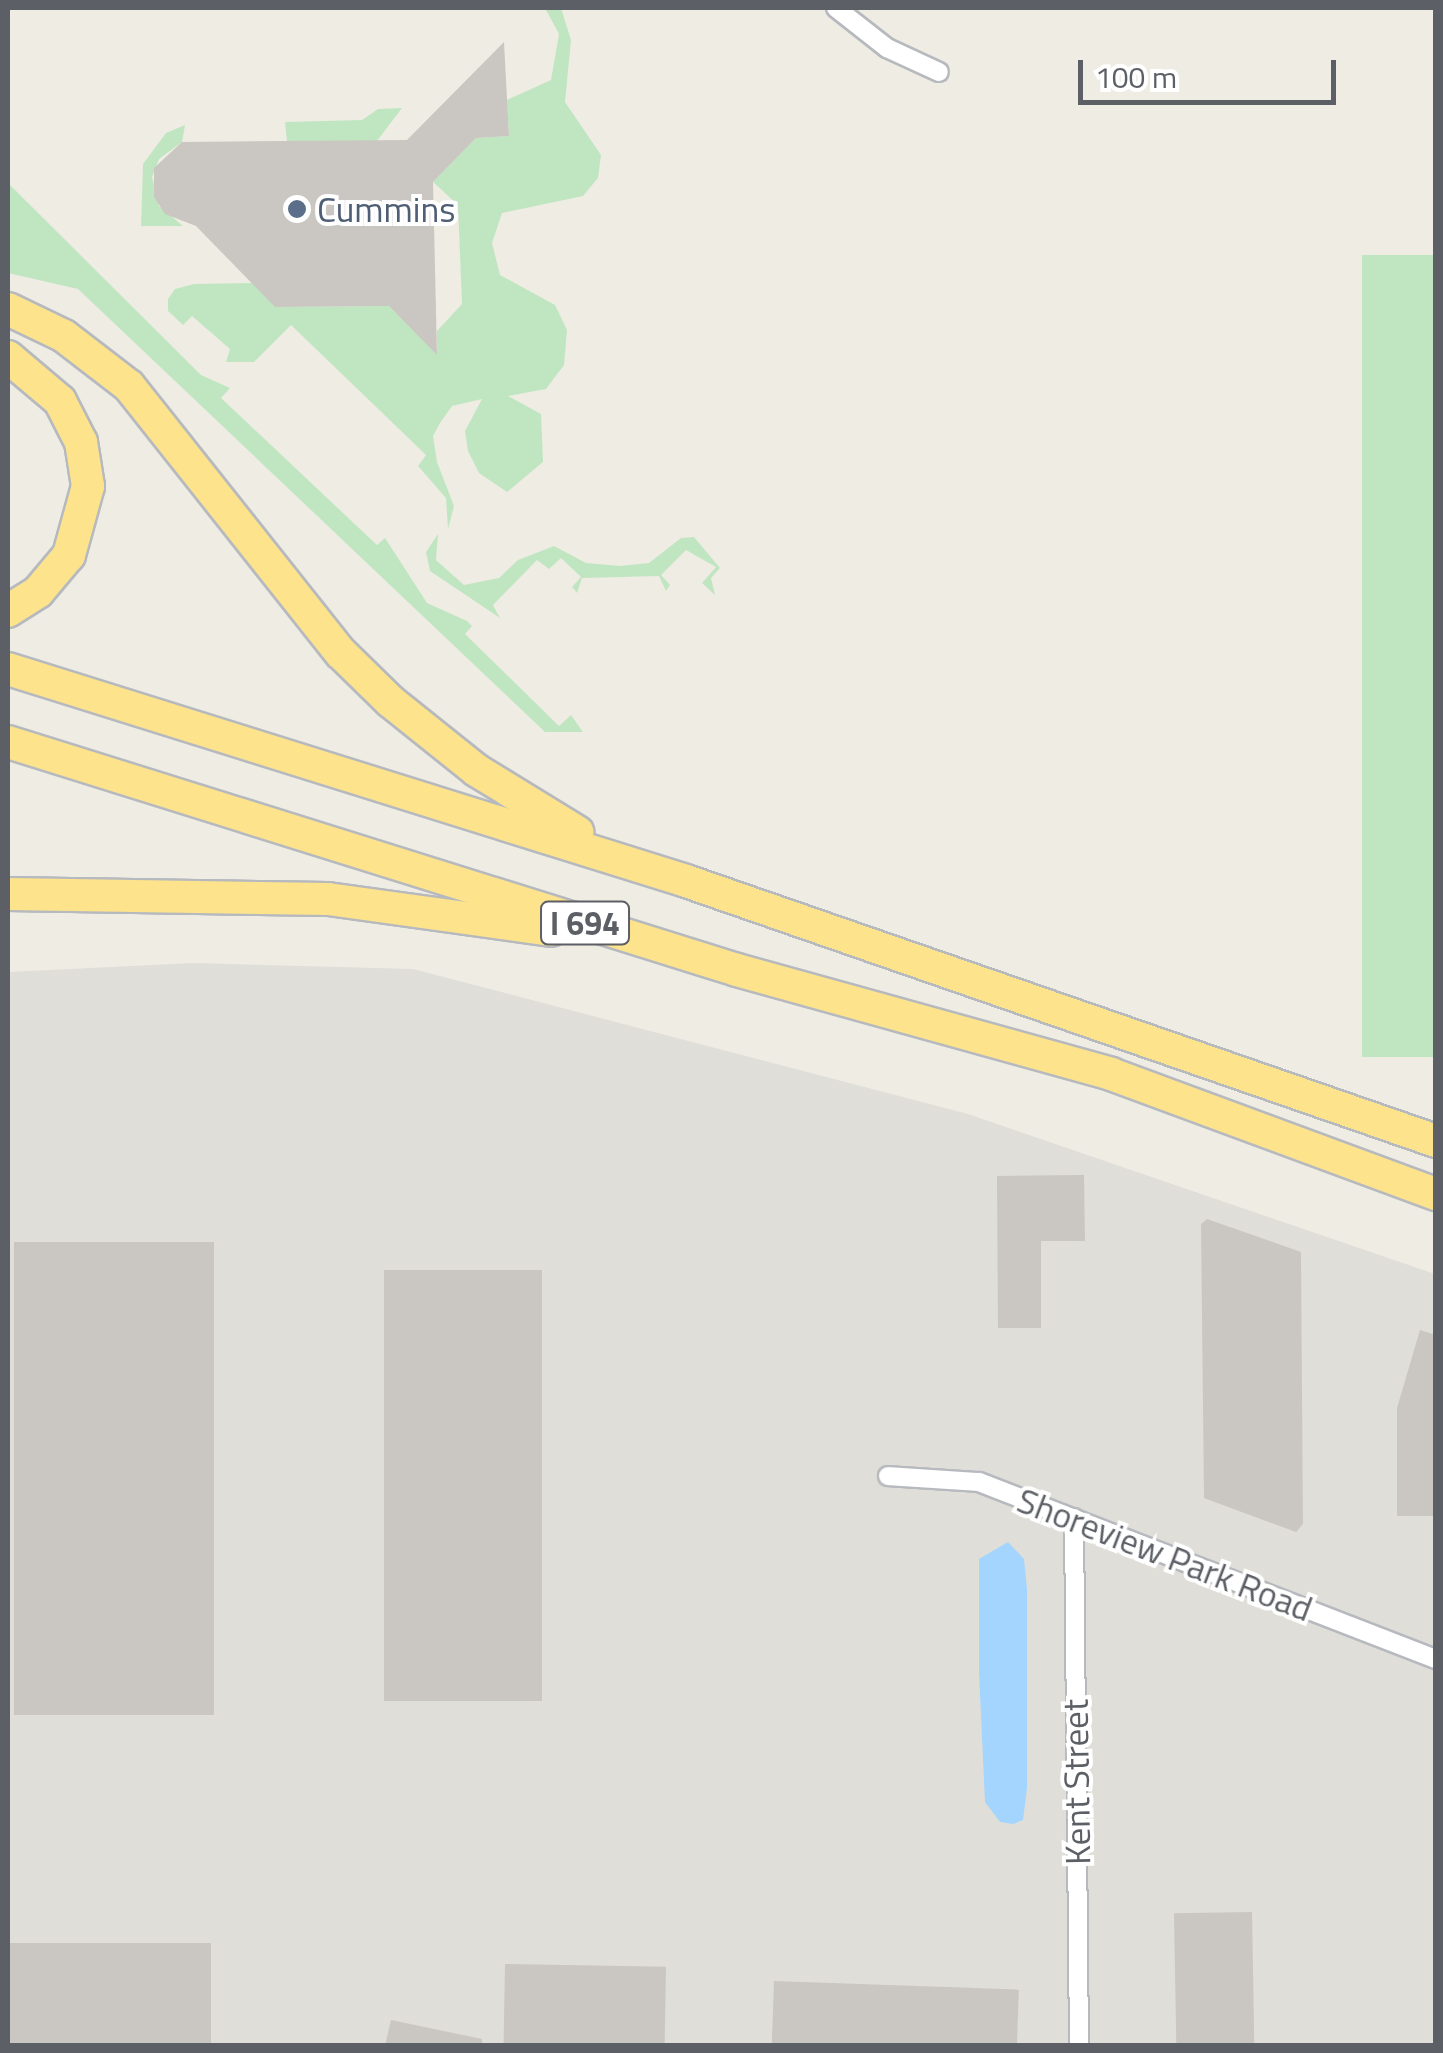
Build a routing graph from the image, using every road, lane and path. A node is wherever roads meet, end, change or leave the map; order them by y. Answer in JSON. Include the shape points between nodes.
{"nodes":[{"id":1,"x":836,"y":8,"type":"edge"},
{"id":2,"x":939,"y":72,"type":"dead end"},
{"id":3,"x":8,"y":308,"type":"edge"},
{"id":4,"x":8,"y":357,"type":"edge"},
{"id":5,"x":8,"y":611,"type":"edge"},
{"id":6,"x":8,"y":668,"type":"edge"},
{"id":7,"x":8,"y":742,"type":"edge"},
{"id":8,"x":686,"y":881,"type":"junction"},
{"id":9,"x":8,"y":894,"type":"edge"},
{"id":10,"x":708,"y":962,"type":"junction"},
{"id":11,"x":1436,"y":1141,"type":"edge"},
{"id":12,"x":1436,"y":1194,"type":"edge"},
{"id":13,"x":888,"y":1476,"type":"dead end"},
{"id":14,"x":1074,"y":1518,"type":"junction"},
{"id":15,"x":1436,"y":1658,"type":"edge"},
{"id":16,"x":1078,"y":2046,"type":"edge"}],
"edges":[{"from":1,"to":2,"type":"street","via":[[887,48]]},
{"from":3,"to":8,"type":"highway","via":[[64,336],[129,386],[341,652],[438,742],[570,828]]},
{"from":4,"to":5,"type":"highway","via":[[60,401],[80,442],[88,486],[69,555],[38,592]]},
{"from":6,"to":8,"type":"highway","number":"I 694"},
{"from":7,"to":10,"type":"highway","number":"I 694"},
{"from":8,"to":11,"type":"highway","number":"I 694"},
{"from":9,"to":10,"type":"highway","via":[[389,904]]},
{"from":10,"to":12,"type":"highway","number":"I 694","via":[[1110,1074]]},
{"from":13,"to":14,"type":"street","name":"Shoreview Park Road","via":[[979,1482]]},
{"from":14,"to":15,"type":"street","name":"Shoreview Park Road"},
{"from":14,"to":16,"type":"street","name":"Kent Street"}]}
